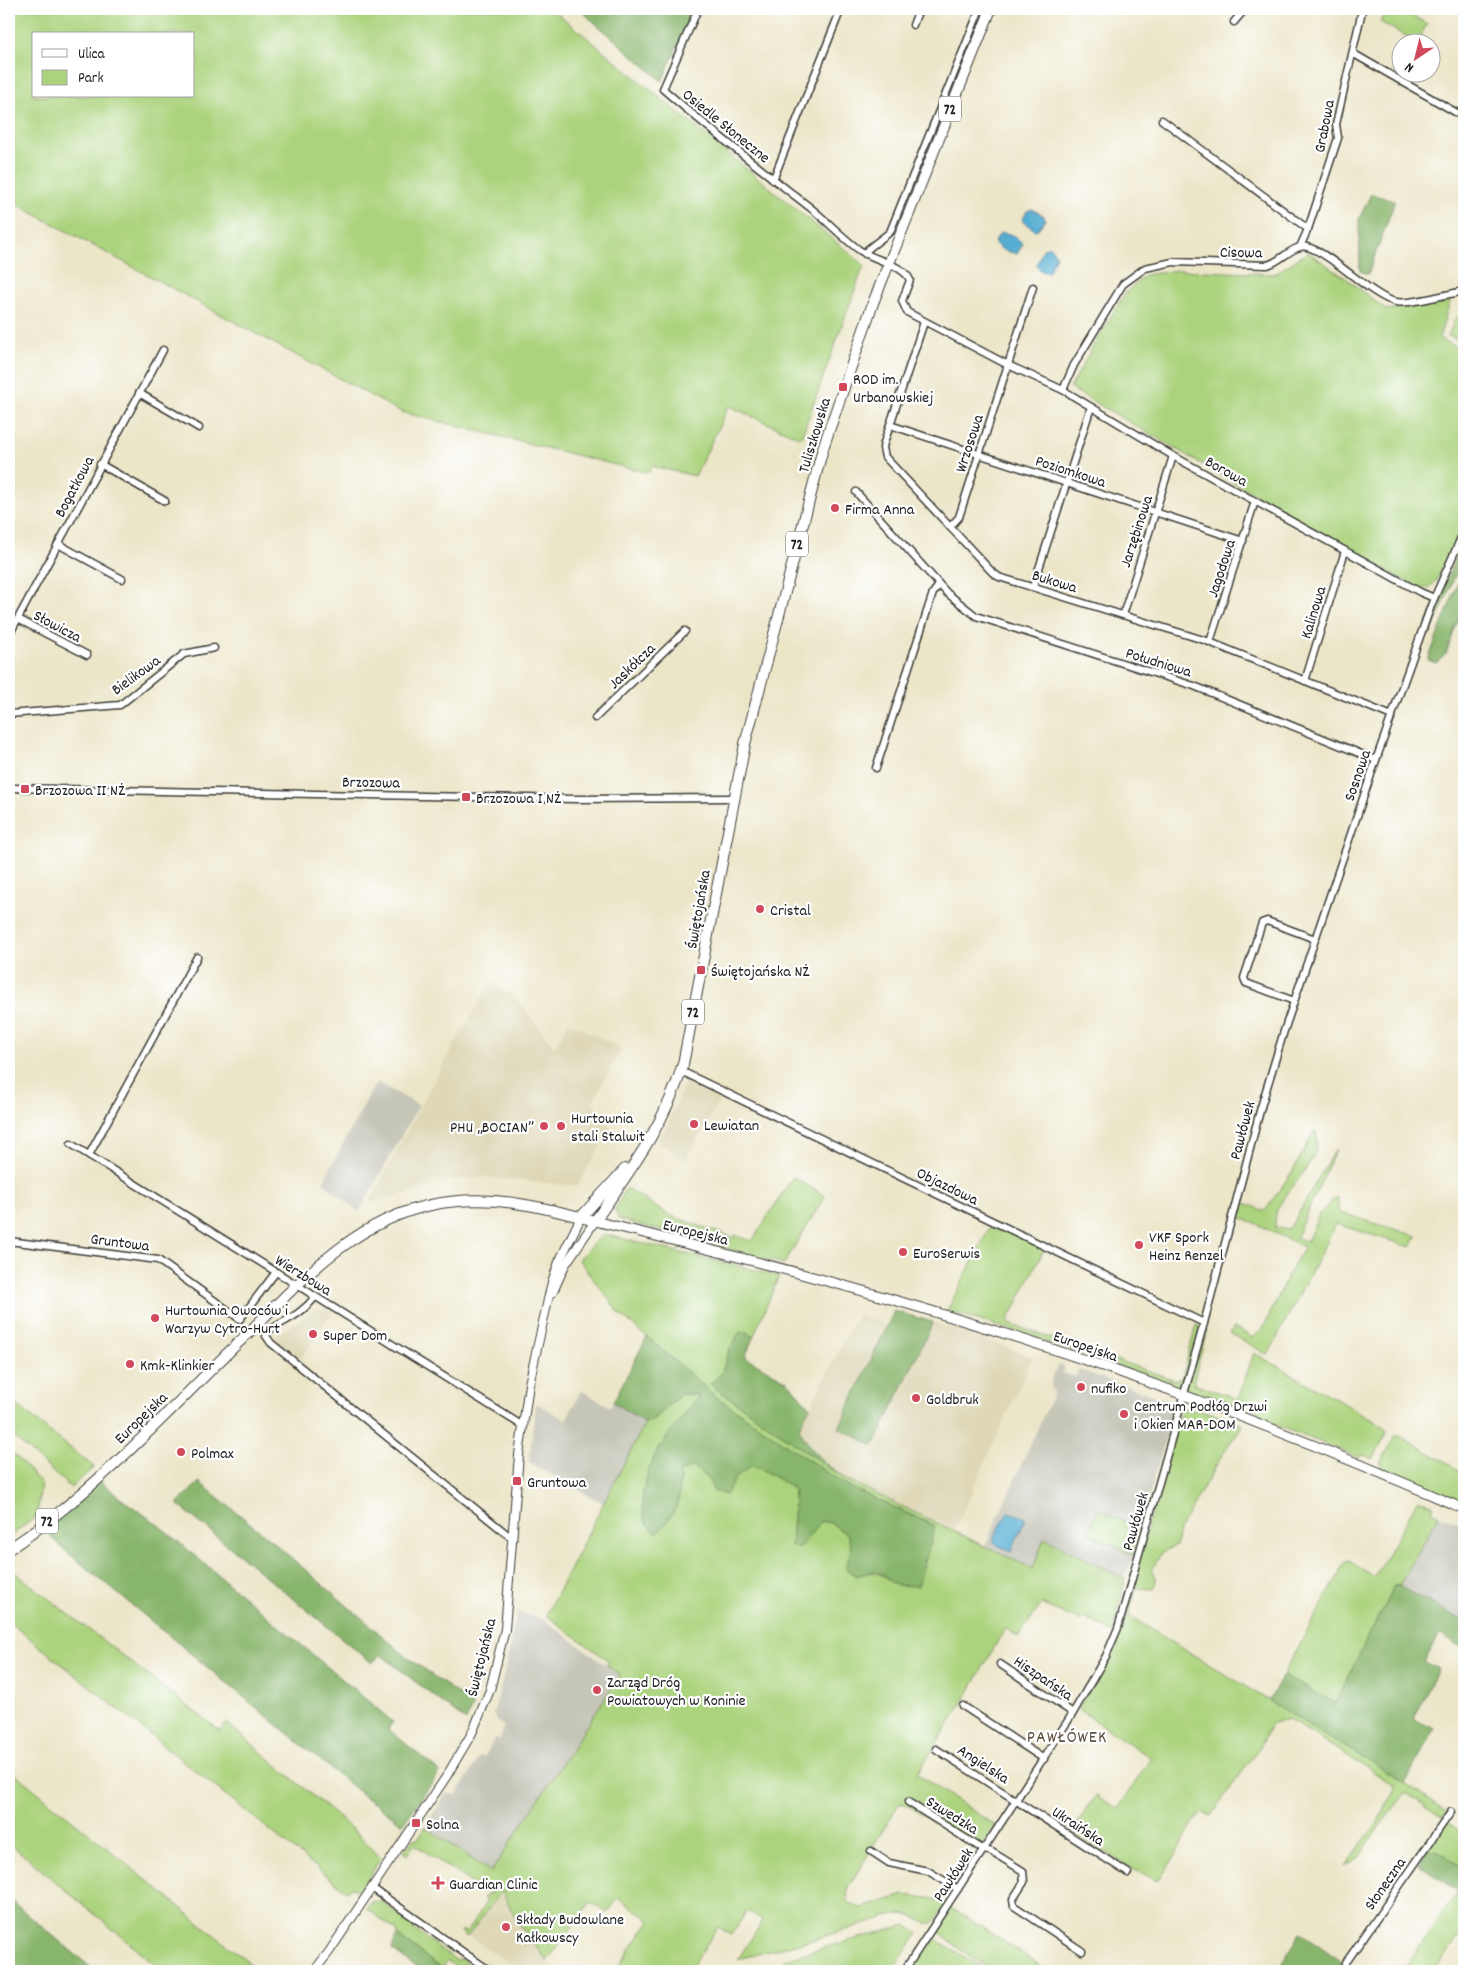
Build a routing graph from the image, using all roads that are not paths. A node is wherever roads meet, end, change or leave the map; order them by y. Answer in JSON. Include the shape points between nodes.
{"nodes":[{"id":1,"x":698,"y":9,"type":"edge"},
{"id":2,"x":841,"y":9,"type":"edge"},
{"id":3,"x":919,"y":9,"type":"edge"},
{"id":4,"x":980,"y":9,"type":"edge"},
{"id":5,"x":990,"y":9,"type":"edge"},
{"id":6,"x":1244,"y":9,"type":"edge"},
{"id":7,"x":1359,"y":9,"type":"edge"},
{"id":8,"x":1234,"y":22,"type":"dead end"},
{"id":9,"x":913,"y":26,"type":"dead end"},
{"id":10,"x":1354,"y":54,"type":"junction"},
{"id":11,"x":1464,"y":117,"type":"edge"},
{"id":12,"x":1162,"y":120,"type":"dead end"},
{"id":13,"x":773,"y":180,"type":"junction"},
{"id":14,"x":1308,"y":229,"type":"junction"},
{"id":15,"x":1300,"y":246,"type":"junction"},
{"id":16,"x":865,"y":254,"type":"junction"},
{"id":17,"x":888,"y":264,"type":"junction"},
{"id":18,"x":1033,"y":287,"type":"dead end"},
{"id":19,"x":1464,"y":291,"type":"edge"},
{"id":20,"x":924,"y":322,"type":"junction"},
{"id":21,"x":163,"y":350,"type":"dead end"},
{"id":22,"x":1008,"y":365,"type":"junction"},
{"id":23,"x":1063,"y":390,"type":"junction"},
{"id":24,"x":139,"y":393,"type":"junction"},
{"id":25,"x":1090,"y":407,"type":"junction"},
{"id":26,"x":890,"y":425,"type":"junction"},
{"id":27,"x":199,"y":428,"type":"dead end"},
{"id":28,"x":979,"y":454,"type":"junction"},
{"id":29,"x":1173,"y":456,"type":"junction"},
{"id":30,"x":100,"y":464,"type":"junction"},
{"id":31,"x":1066,"y":483,"type":"junction"},
{"id":32,"x":856,"y":492,"type":"dead end"},
{"id":33,"x":165,"y":501,"type":"dead end"},
{"id":34,"x":1255,"y":501,"type":"junction"},
{"id":35,"x":1155,"y":512,"type":"junction"},
{"id":36,"x":950,"y":527,"type":"junction"},
{"id":37,"x":1464,"y":531,"type":"edge"},
{"id":38,"x":1243,"y":540,"type":"junction"},
{"id":39,"x":58,"y":544,"type":"junction"},
{"id":40,"x":1345,"y":551,"type":"junction"},
{"id":41,"x":122,"y":578,"type":"dead end"},
{"id":42,"x":939,"y":585,"type":"junction"},
{"id":43,"x":1033,"y":587,"type":"junction"},
{"id":44,"x":1434,"y":598,"type":"junction"},
{"id":45,"x":1123,"y":615,"type":"junction"},
{"id":46,"x":18,"y":619,"type":"junction"},
{"id":47,"x":685,"y":632,"type":"dead end"},
{"id":48,"x":9,"y":635,"type":"edge"},
{"id":49,"x":1210,"y":642,"type":"junction"},
{"id":50,"x":214,"y":648,"type":"dead end"},
{"id":51,"x":87,"y":655,"type":"dead end"},
{"id":52,"x":1305,"y":681,"type":"junction"},
{"id":53,"x":9,"y":714,"type":"edge"},
{"id":54,"x":1392,"y":716,"type":"junction"},
{"id":55,"x":595,"y":718,"type":"dead end"},
{"id":56,"x":1376,"y":760,"type":"junction"},
{"id":57,"x":876,"y":768,"type":"dead end"},
{"id":58,"x":9,"y":788,"type":"edge"},
{"id":59,"x":733,"y":798,"type":"junction"},
{"id":60,"x":1315,"y":939,"type":"junction"},
{"id":61,"x":197,"y":957,"type":"dead end"},
{"id":62,"x":1294,"y":1001,"type":"junction"},
{"id":63,"x":1284,"y":1031,"type":"joint"},
{"id":64,"x":681,"y":1071,"type":"junction"},
{"id":65,"x":71,"y":1144,"type":"dead end"},
{"id":66,"x":89,"y":1155,"type":"junction"},
{"id":67,"x":634,"y":1163,"type":"junction"},
{"id":68,"x":581,"y":1217,"type":"junction"},
{"id":69,"x":595,"y":1221,"type":"junction"},
{"id":70,"x":9,"y":1241,"type":"edge"},
{"id":71,"x":276,"y":1272,"type":"junction"},
{"id":72,"x":297,"y":1285,"type":"junction"},
{"id":73,"x":315,"y":1297,"type":"junction"},
{"id":74,"x":548,"y":1303,"type":"junction"},
{"id":75,"x":1204,"y":1323,"type":"junction"},
{"id":76,"x":1183,"y":1395,"type":"junction"},
{"id":77,"x":523,"y":1426,"type":"junction"},
{"id":78,"x":1464,"y":1509,"type":"edge"},
{"id":79,"x":513,"y":1539,"type":"junction"},
{"id":80,"x":9,"y":1549,"type":"edge"},
{"id":81,"x":1000,"y":1664,"type":"dead end"},
{"id":82,"x":964,"y":1706,"type":"dead end"},
{"id":83,"x":1073,"y":1713,"type":"junction"},
{"id":84,"x":936,"y":1749,"type":"dead end"},
{"id":85,"x":1044,"y":1759,"type":"junction"},
{"id":86,"x":1016,"y":1800,"type":"junction"},
{"id":87,"x":908,"y":1802,"type":"dead end"},
{"id":88,"x":1451,"y":1812,"type":"dead end"},
{"id":89,"x":984,"y":1850,"type":"junction"},
{"id":90,"x":871,"y":1851,"type":"dead end"},
{"id":91,"x":1128,"y":1873,"type":"dead end"},
{"id":92,"x":372,"y":1888,"type":"junction"},
{"id":93,"x":958,"y":1890,"type":"junction"},
{"id":94,"x":1082,"y":1950,"type":"dead end"},
{"id":95,"x":314,"y":1971,"type":"edge"},
{"id":96,"x":490,"y":1971,"type":"edge"},
{"id":97,"x":904,"y":1971,"type":"edge"},
{"id":98,"x":1340,"y":1971,"type":"edge"}],
"edges":[{"from":1,"to":13,"type":"street","name":"Osiedle Słoneczne","via":[[663,89]]},
{"from":2,"to":13,"type":"street","name":"Osiedle Słoneczne"},
{"from":3,"to":9,"type":"street"},
{"from":4,"to":16,"type":"street","via":[[890,232]]},
{"from":5,"to":17,"type":"main road","name":"Tuliszkowska","number":"72"},
{"from":6,"to":8,"type":"street"},
{"from":7,"to":10,"type":"street","name":"Grabowa","via":[[1362,12]]},
{"from":10,"to":11,"type":"street"},
{"from":10,"to":14,"type":"street","name":"Grabowa","via":[[1336,124],[1338,138]]},
{"from":12,"to":14,"type":"street"},
{"from":13,"to":16,"type":"street","name":"Osiedle Słoneczne"},
{"from":14,"to":15,"type":"street","name":"Grabowa"},
{"from":15,"to":19,"type":"street","via":[[1309,247],[1389,301],[1401,303]]},
{"from":15,"to":23,"type":"street","name":"Cisowa","via":[[1275,264],[1173,262],[1140,271],[1123,284],[1074,365]]},
{"from":16,"to":17,"type":"street","name":"Osiedle Słoneczne"},
{"from":17,"to":20,"type":"street","name":"Borowa","via":[[907,274],[910,283],[902,304],[907,312]]},
{"from":17,"to":59,"type":"main road","name":"Tuliszkowska","number":"72","via":[[819,463]]},
{"from":18,"to":22,"type":"street"},
{"from":20,"to":22,"type":"street","name":"Borowa"},
{"from":20,"to":26,"type":"street","name":"Bukowa"},
{"from":21,"to":24,"type":"street","name":"Bogatkowa"},
{"from":22,"to":23,"type":"street","name":"Borowa"},
{"from":22,"to":28,"type":"street","name":"Wrzosowa"},
{"from":23,"to":25,"type":"street","name":"Borowa"},
{"from":24,"to":27,"type":"street"},
{"from":24,"to":30,"type":"street","name":"Bogatkowa"},
{"from":25,"to":29,"type":"street","name":"Borowa"},
{"from":25,"to":31,"type":"street"},
{"from":26,"to":28,"type":"street","name":"Poziomkowa"},
{"from":26,"to":36,"type":"street","name":"Bukowa","via":[[883,448],[885,456]]},
{"from":28,"to":31,"type":"street","name":"Poziomkowa"},
{"from":28,"to":36,"type":"street","name":"Wrzosowa","via":[[959,517]]},
{"from":29,"to":34,"type":"street","name":"Borowa"},
{"from":29,"to":35,"type":"street","name":"Jarzębinowa"},
{"from":30,"to":33,"type":"street"},
{"from":30,"to":39,"type":"street","name":"Bogatkowa"},
{"from":31,"to":35,"type":"street","name":"Poziomkowa"},
{"from":31,"to":43,"type":"street"},
{"from":32,"to":42,"type":"street","name":"Południowa"},
{"from":34,"to":38,"type":"street","name":"Jagodowa"},
{"from":34,"to":40,"type":"street","name":"Borowa"},
{"from":35,"to":38,"type":"street","name":"Poziomkowa"},
{"from":35,"to":45,"type":"street","name":"Jarzębinowa"},
{"from":36,"to":43,"type":"street","name":"Bukowa","via":[[995,574]]},
{"from":37,"to":44,"type":"street","name":"Sosnowa"},
{"from":38,"to":49,"type":"street","name":"Jagodowa"},
{"from":39,"to":41,"type":"street"},
{"from":39,"to":46,"type":"street","name":"Bogatkowa"},
{"from":40,"to":44,"type":"street","name":"Borowa"},
{"from":40,"to":52,"type":"street","name":"Kalinowa"},
{"from":42,"to":56,"type":"street","name":"Południowa","via":[[980,618],[1194,686]]},
{"from":42,"to":57,"type":"street","via":[[932,593]]},
{"from":43,"to":45,"type":"street","name":"Bukowa"},
{"from":44,"to":54,"type":"street","name":"Sosnowa"},
{"from":45,"to":49,"type":"street","name":"Bukowa"},
{"from":46,"to":48,"type":"street","name":"Bogatkowa"},
{"from":46,"to":51,"type":"street","name":"Słowicza"},
{"from":47,"to":55,"type":"street","name":"Jaskółcza"},
{"from":49,"to":52,"type":"street","name":"Bukowa"},
{"from":50,"to":53,"type":"street","name":"Bielikowa","via":[[184,654],[120,705]]},
{"from":52,"to":54,"type":"street","name":"Bukowa"},
{"from":54,"to":56,"type":"street","name":"Sosnowa"},
{"from":56,"to":60,"type":"street","name":"Sosnowa"},
{"from":58,"to":59,"type":"street","name":"Brzozowa","via":[[600,799]]},
{"from":59,"to":64,"type":"main road","name":"Świętojańska","number":"72"},
{"from":60,"to":62,"type":"street","name":"Sosnowa"},
{"from":60,"to":62,"type":"street","via":[[1267,921],[1262,923],[1244,978],[1246,982]]},
{"from":61,"to":66,"type":"street"},
{"from":62,"to":63,"type":"street","name":"Sosnowa"},
{"from":63,"to":75,"type":"street","name":"Pawłówek"},
{"from":64,"to":67,"type":"main road","name":"Świętojańska","number":"72","via":[[664,1114]]},
{"from":64,"to":75,"type":"street","name":"Objazdowa"},
{"from":65,"to":66,"type":"street","name":"Wierzbowa"},
{"from":66,"to":71,"type":"street","name":"Wierzbowa"},
{"from":67,"to":68,"type":"main road","name":"Świętojańska","number":"72"},
{"from":67,"to":69,"type":"main road","name":"Świętojańska","number":"72"},
{"from":68,"to":69,"type":"main road","name":"Europejska","number":"72"},
{"from":68,"to":72,"type":"main road","name":"Europejska","number":"72","via":[[494,1200],[428,1205],[358,1234]]},
{"from":68,"to":74,"type":"street","name":"Świętojańska","via":[[559,1262]]},
{"from":69,"to":74,"type":"street","name":"Świętojańska","via":[[565,1264]]},
{"from":69,"to":76,"type":"main road","name":"Europejska","via":[[924,1308]]},
{"from":70,"to":71,"type":"street","name":"Gruntowa","via":[[158,1260],[240,1319]]},
{"from":71,"to":72,"type":"street","name":"Wierzbowa"},
{"from":72,"to":73,"type":"street","name":"Wierzbowa"},
{"from":72,"to":80,"type":"main road","name":"Europejska","number":"72","via":[[91,1484]]},
{"from":73,"to":77,"type":"street","name":"Wierzbowa"},
{"from":73,"to":79,"type":"street","via":[[293,1318],[268,1331],[267,1339]]},
{"from":74,"to":77,"type":"street","name":"Świętojańska"},
{"from":75,"to":76,"type":"street","name":"Pawłówek"},
{"from":76,"to":78,"type":"main road","name":"Europejska"},
{"from":76,"to":83,"type":"street","name":"Pawłówek","via":[[1118,1628]]},
{"from":77,"to":79,"type":"street","name":"Świętojańska"},
{"from":79,"to":92,"type":"street","name":"Świętojańska","via":[[505,1630],[486,1700],[451,1770]]},
{"from":81,"to":83,"type":"street","name":"Hiszpańska"},
{"from":82,"to":85,"type":"street"},
{"from":83,"to":85,"type":"street","name":"Pawłówek"},
{"from":84,"to":86,"type":"street","name":"Angielska"},
{"from":85,"to":86,"type":"street","name":"Pawłówek"},
{"from":86,"to":89,"type":"street","name":"Pawłówek"},
{"from":86,"to":91,"type":"street","name":"Ukraińska"},
{"from":87,"to":89,"type":"street","name":"Szwedzka"},
{"from":88,"to":98,"type":"street","name":"Słoneczna"},
{"from":89,"to":93,"type":"street","name":"Pawłówek"},
{"from":89,"to":94,"type":"street","name":"Szwedzka","via":[[1022,1871],[1024,1882],[1013,1899],[1014,1906]]},
{"from":90,"to":93,"type":"street","via":[[889,1863],[928,1871]]},
{"from":92,"to":95,"type":"street","name":"Świętojańska"},
{"from":92,"to":96,"type":"street"},
{"from":93,"to":97,"type":"street","name":"Pawłówek"}]}
